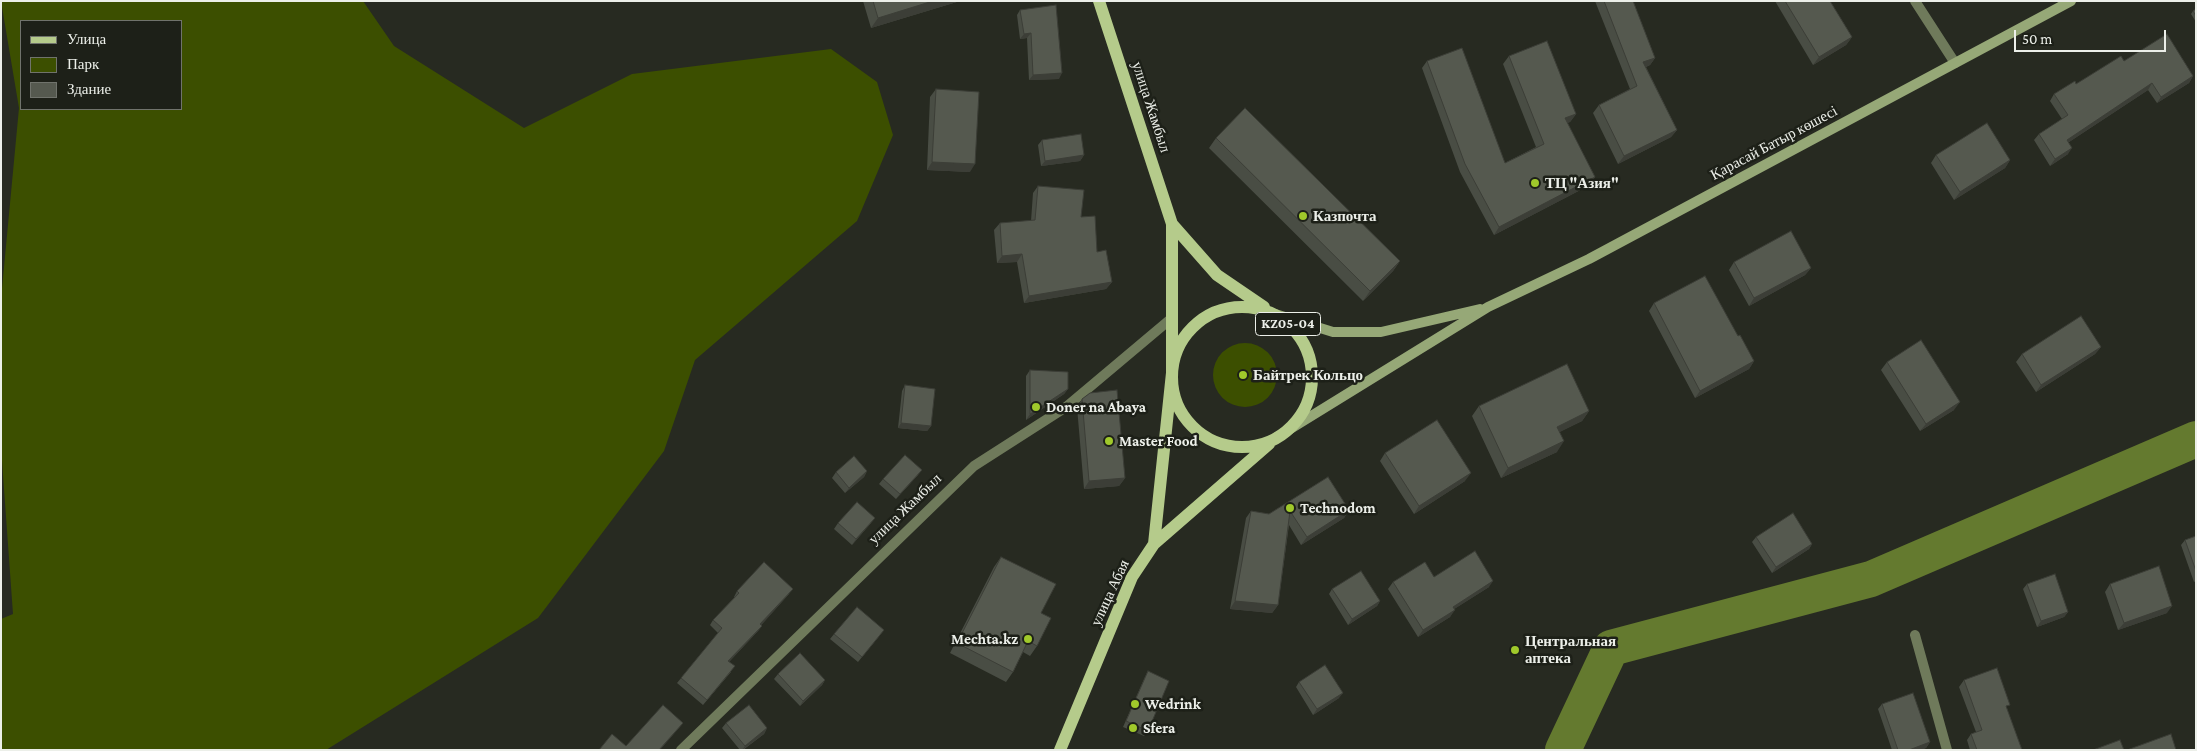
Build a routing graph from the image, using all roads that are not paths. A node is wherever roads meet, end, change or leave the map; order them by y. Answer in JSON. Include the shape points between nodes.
{"nodes":[{"id":1,"x":1099,"y":1,"type":"edge"},
{"id":2,"x":1915,"y":1,"type":"edge"},
{"id":3,"x":2071,"y":1,"type":"edge"},
{"id":4,"x":1955,"y":63,"type":"junction"},
{"id":5,"x":1172,"y":224,"type":"junction"},
{"id":6,"x":1488,"y":307,"type":"junction"},
{"id":7,"x":1272,"y":313,"type":"junction"},
{"id":8,"x":1173,"y":317,"type":"junction"},
{"id":9,"x":1172,"y":373,"type":"junction"},
{"id":10,"x":1274,"y":439,"type":"junction"},
{"id":11,"x":1154,"y":544,"type":"junction"},
{"id":12,"x":1915,"y":635,"type":"dead end"},
{"id":13,"x":681,"y":750,"type":"edge"},
{"id":14,"x":1060,"y":750,"type":"edge"},
{"id":15,"x":1947,"y":750,"type":"edge"}],
"edges":[{"from":1,"to":5,"type":"main road","name":"улица Жамбыл","number":"KZ05-04"},
{"from":2,"to":4,"type":"street"},
{"from":3,"to":4,"type":"main road","name":"Қарасай Батыр көшесі"},
{"from":4,"to":6,"type":"main road","name":"Қарасай Батыр көшесі","via":[[1589,259]]},
{"from":5,"to":7,"type":"main road","name":"улица Жамбыл","number":"KZ05-04","via":[[1217,275]]},
{"from":5,"to":8,"type":"main road","name":"улица Жамбыл","number":"KZ05-04"},
{"from":6,"to":7,"type":"main road","via":[[1381,332],[1333,332]]},
{"from":6,"to":10,"type":"main road"},
{"from":7,"to":9,"type":"main road","number":"KZ05-04","via":[[1250,306],[1227,308],[1206,316],[1188,331],[1176,350]]},
{"from":7,"to":10,"type":"main road","number":"KZ05-04","via":[[1291,326],[1304,344],[1311,364],[1311,387],[1305,408],[1292,426]]},
{"from":8,"to":9,"type":"main road","name":"улица Жамбыл","number":"KZ05-04"},
{"from":8,"to":13,"type":"street","name":"улица Жамбыл","via":[[1066,407],[974,466]]},
{"from":9,"to":10,"type":"main road","number":"KZ05-04","via":[[1174,394],[1182,413],[1196,430],[1213,441],[1233,446],[1254,446]]},
{"from":9,"to":11,"type":"main road","name":"улица Жамбыл","number":"KZ05-04"},
{"from":10,"to":11,"type":"main road","name":"улица Абая","number":"KZ05-04"},
{"from":11,"to":14,"type":"main road","name":"улица Абая","number":"KZ05-04","via":[[1132,577]]},
{"from":12,"to":15,"type":"street"}]}
